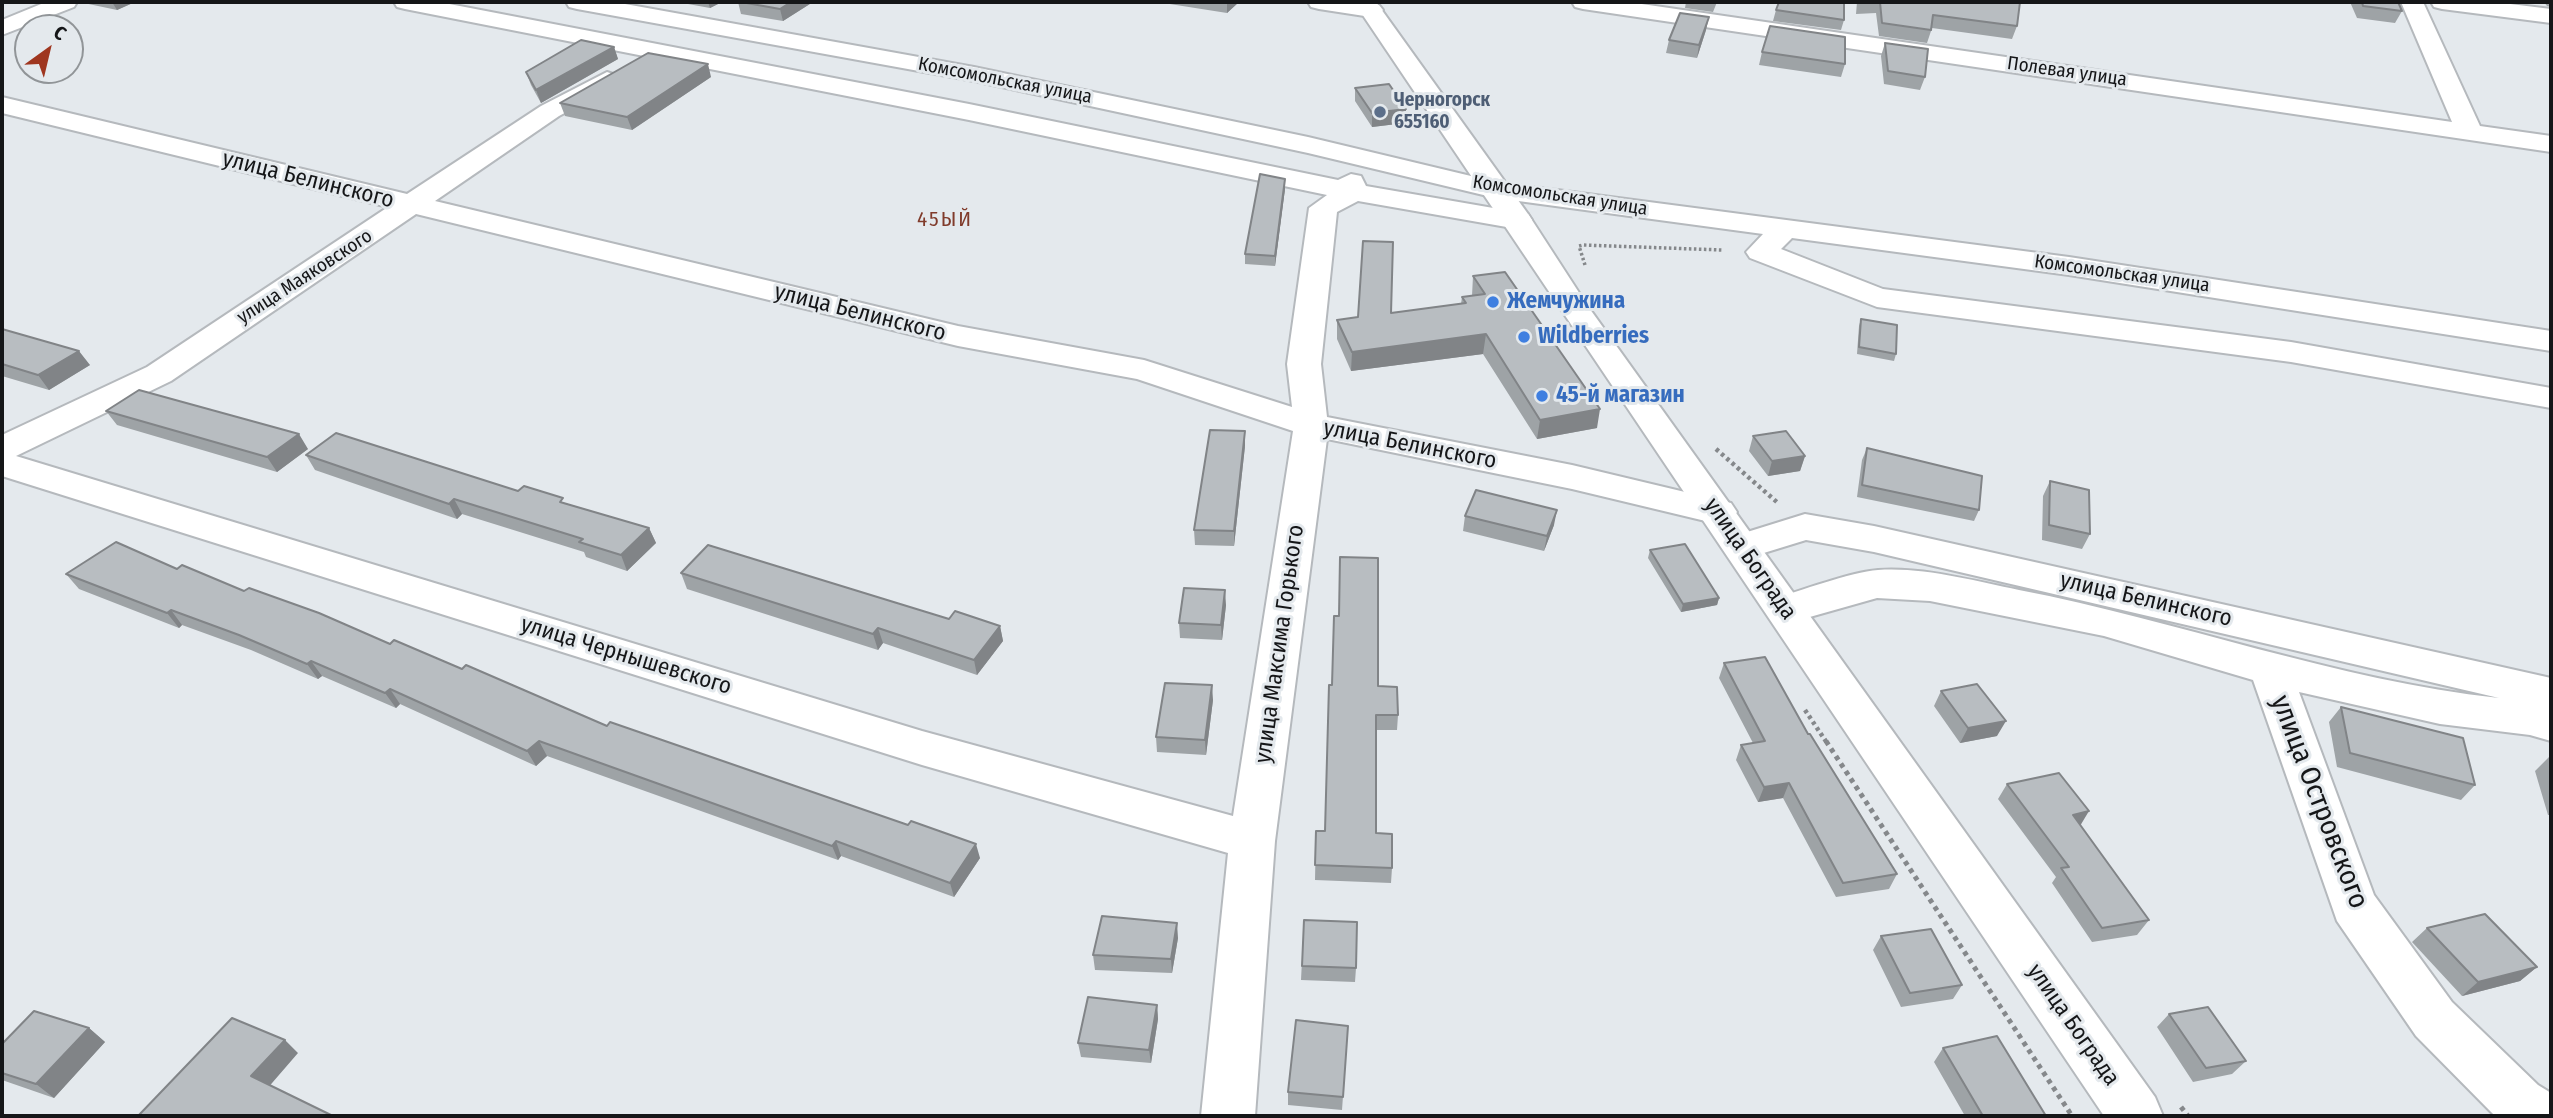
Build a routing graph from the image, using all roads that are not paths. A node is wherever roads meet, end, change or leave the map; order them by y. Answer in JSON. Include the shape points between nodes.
{"nodes":[{"id":1,"x":66,"y":2,"type":"edge"},
{"id":2,"x":405,"y":2,"type":"edge"},
{"id":3,"x":577,"y":2,"type":"edge"},
{"id":4,"x":742,"y":2,"type":"edge"},
{"id":5,"x":1319,"y":2,"type":"edge"},
{"id":6,"x":1583,"y":2,"type":"edge"},
{"id":7,"x":2412,"y":2,"type":"edge"},
{"id":8,"x":2442,"y":2,"type":"edge"},
{"id":9,"x":1368,"y":6,"type":"edge"},
{"id":10,"x":1656,"y":7,"type":"edge"},
{"id":11,"x":2551,"y":16,"type":"edge"},
{"id":12,"x":705,"y":25,"type":"junction"},
{"id":13,"x":2,"y":28,"type":"edge"},
{"id":14,"x":658,"y":52,"type":"junction"},
{"id":15,"x":2,"y":105,"type":"edge"},
{"id":16,"x":2469,"y":131,"type":"junction"},
{"id":17,"x":2551,"y":144,"type":"edge"},
{"id":18,"x":1308,"y":145,"type":"junction"},
{"id":19,"x":1354,"y":192,"type":"junction"},
{"id":20,"x":413,"y":205,"type":"junction"},
{"id":21,"x":1507,"y":205,"type":"junction"},
{"id":22,"x":1786,"y":228,"type":"junction"},
{"id":23,"x":2289,"y":298,"type":"junction"},
{"id":24,"x":2551,"y":341,"type":"edge"},
{"id":25,"x":2291,"y":352,"type":"junction"},
{"id":26,"x":2551,"y":398,"type":"edge"},
{"id":27,"x":1311,"y":425,"type":"junction"},
{"id":28,"x":2,"y":449,"type":"edge"},
{"id":29,"x":2,"y":464,"type":"edge"},
{"id":30,"x":1718,"y":512,"type":"junction"},
{"id":31,"x":1741,"y":547,"type":"junction"},
{"id":32,"x":1785,"y":610,"type":"junction"},
{"id":33,"x":2270,"y":670,"type":"junction"},
{"id":34,"x":2551,"y":694,"type":"edge"},
{"id":35,"x":2551,"y":724,"type":"edge"},
{"id":36,"x":1252,"y":841,"type":"junction"},
{"id":37,"x":1228,"y":1116,"type":"edge"},
{"id":38,"x":2136,"y":1116,"type":"edge"},
{"id":39,"x":2540,"y":1116,"type":"edge"}],
"edges":[{"from":1,"to":13,"type":"street"},
{"from":2,"to":14,"type":"street","name":"Комсомольская улица"},
{"from":3,"to":12,"type":"street","name":"Комсомольская улица"},
{"from":4,"to":12,"type":"street","name":"улица Маяковского"},
{"from":5,"to":9,"type":"street"},
{"from":6,"to":10,"type":"street","name":"Полевая улица"},
{"from":7,"to":16,"type":"street"},
{"from":8,"to":11,"type":"street"},
{"from":9,"to":21,"type":"street","name":"улица Бограда"},
{"from":10,"to":16,"type":"street","name":"Полевая улица"},
{"from":12,"to":14,"type":"street","name":"улица Маяковского"},
{"from":12,"to":18,"type":"street","name":"Комсомольская улица","via":[[974,74]]},
{"from":14,"to":19,"type":"street","name":"Комсомольская улица"},
{"from":14,"to":20,"type":"street","name":"улица Маяковского","via":[[550,111]]},
{"from":15,"to":20,"type":"street","name":"улица Белинского"},
{"from":16,"to":17,"type":"street","name":"Полевая улица"},
{"from":18,"to":19,"type":"street","via":[[1350,178]]},
{"from":18,"to":21,"type":"street","name":"Комсомольская улица"},
{"from":19,"to":21,"type":"street","name":"Комсомольская улица"},
{"from":19,"to":27,"type":"street","name":"улица Максима Горького","via":[[1323,208],[1304,364]]},
{"from":20,"to":27,"type":"street","name":"улица Белинского","via":[[958,336],[1144,370]]},
{"from":20,"to":28,"type":"street","name":"улица Маяковского","via":[[159,374]]},
{"from":21,"to":22,"type":"street","name":"Комсомольская улица"},
{"from":21,"to":30,"type":"street","name":"улица Бограда"},
{"from":22,"to":23,"type":"street","name":"Комсомольская улица"},
{"from":22,"to":25,"type":"street","via":[[1761,251],[1877,298]]},
{"from":23,"to":24,"type":"street","name":"Комсомольская улица"},
{"from":23,"to":25,"type":"street"},
{"from":25,"to":26,"type":"street"},
{"from":27,"to":30,"type":"street","name":"улица Белинского","via":[[1572,477]]},
{"from":27,"to":36,"type":"street","name":"улица Максима Горького"},
{"from":29,"to":36,"type":"street","name":"улица Чернышевского","via":[[922,748]]},
{"from":30,"to":31,"type":"street","name":"улица Бограда"},
{"from":31,"to":32,"type":"street","name":"улица Бограда"},
{"from":31,"to":34,"type":"street","name":"улица Белинского","via":[[1805,527],[1888,542]]},
{"from":32,"to":33,"type":"street","via":[[1877,584],[1930,587],[2104,621]]},
{"from":32,"to":38,"type":"street","name":"улица Бограда"},
{"from":33,"to":35,"type":"street","via":[[2440,708]]},
{"from":33,"to":39,"type":"street","name":"улица Островского","via":[[2354,906],[2434,1019],[2519,1103]]},
{"from":36,"to":37,"type":"street","name":"улица Максима Горького"}]}
